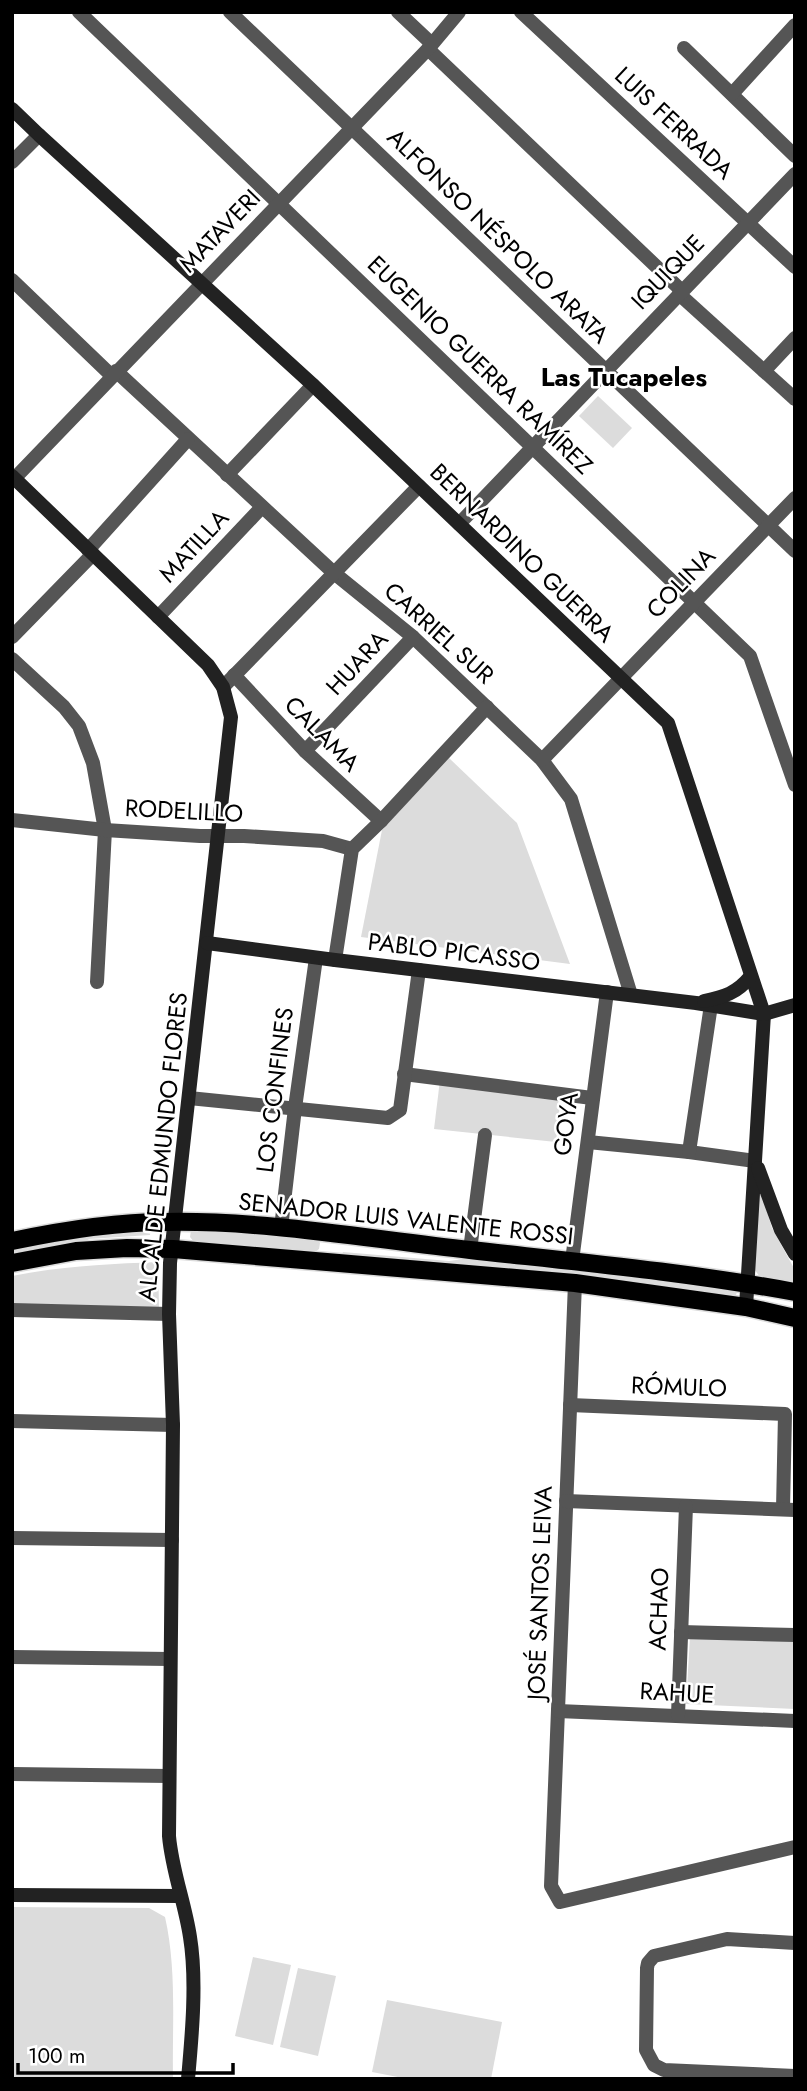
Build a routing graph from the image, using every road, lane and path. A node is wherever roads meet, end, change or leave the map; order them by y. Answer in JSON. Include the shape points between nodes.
{"nodes":[{"id":1,"x":79,"y":12,"type":"edge"},
{"id":2,"x":230,"y":12,"type":"edge"},
{"id":3,"x":398,"y":12,"type":"edge"},
{"id":4,"x":460,"y":12,"type":"edge"},
{"id":5,"x":522,"y":12,"type":"edge"},
{"id":6,"x":795,"y":25,"type":"edge"},
{"id":7,"x":430,"y":47,"type":"junction"},
{"id":8,"x":684,"y":48,"type":"dead end"},
{"id":9,"x":732,"y":94,"type":"junction"},
{"id":10,"x":12,"y":109,"type":"edge"},
{"id":11,"x":352,"y":128,"type":"junction"},
{"id":12,"x":39,"y":135,"type":"junction"},
{"id":13,"x":795,"y":156,"type":"edge"},
{"id":14,"x":12,"y":162,"type":"edge"},
{"id":15,"x":795,"y":174,"type":"edge"},
{"id":16,"x":279,"y":204,"type":"junction"},
{"id":17,"x":748,"y":222,"type":"junction"},
{"id":18,"x":795,"y":267,"type":"edge"},
{"id":19,"x":12,"y":280,"type":"edge"},
{"id":20,"x":202,"y":283,"type":"junction"},
{"id":21,"x":681,"y":292,"type":"junction"},
{"id":22,"x":795,"y":338,"type":"edge"},
{"id":23,"x":606,"y":370,"type":"junction"},
{"id":24,"x":764,"y":371,"type":"junction"},
{"id":25,"x":114,"y":373,"type":"junction"},
{"id":26,"x":313,"y":385,"type":"junction"},
{"id":27,"x":795,"y":399,"type":"edge"},
{"id":28,"x":188,"y":439,"type":"junction"},
{"id":29,"x":532,"y":447,"type":"junction"},
{"id":30,"x":227,"y":475,"type":"junction"},
{"id":31,"x":13,"y":479,"type":"edge"},
{"id":32,"x":419,"y":486,"type":"junction"},
{"id":33,"x":795,"y":498,"type":"edge"},
{"id":34,"x":262,"y":507,"type":"junction"},
{"id":35,"x":459,"y":524,"type":"junction"},
{"id":36,"x":769,"y":525,"type":"junction"},
{"id":37,"x":795,"y":551,"type":"edge"},
{"id":38,"x":90,"y":552,"type":"junction"},
{"id":39,"x":334,"y":573,"type":"junction"},
{"id":40,"x":694,"y":602,"type":"junction"},
{"id":41,"x":158,"y":617,"type":"junction"},
{"id":42,"x":12,"y":637,"type":"edge"},
{"id":43,"x":413,"y":637,"type":"junction"},
{"id":44,"x":12,"y":659,"type":"edge"},
{"id":45,"x":234,"y":676,"type":"junction"},
{"id":46,"x":621,"y":678,"type":"junction"},
{"id":47,"x":223,"y":687,"type":"junction"},
{"id":48,"x":486,"y":707,"type":"junction"},
{"id":49,"x":305,"y":751,"type":"junction"},
{"id":50,"x":542,"y":760,"type":"junction"},
{"id":51,"x":795,"y":785,"type":"edge"},
{"id":52,"x":12,"y":820,"type":"edge"},
{"id":53,"x":381,"y":821,"type":"junction"},
{"id":54,"x":105,"y":830,"type":"junction"},
{"id":55,"x":219,"y":836,"type":"junction"},
{"id":56,"x":352,"y":849,"type":"junction"},
{"id":57,"x":207,"y":943,"type":"junction"},
{"id":58,"x":316,"y":958,"type":"junction"},
{"id":59,"x":335,"y":960,"type":"junction"},
{"id":60,"x":419,"y":970,"type":"junction"},
{"id":61,"x":750,"y":977,"type":"junction"},
{"id":62,"x":97,"y":982,"type":"dead end"},
{"id":63,"x":607,"y":992,"type":"junction"},
{"id":64,"x":631,"y":995,"type":"junction"},
{"id":65,"x":704,"y":1004,"type":"junction"},
{"id":66,"x":795,"y":1005,"type":"edge"},
{"id":67,"x":764,"y":1014,"type":"junction"},
{"id":68,"x":404,"y":1074,"type":"junction"},
{"id":69,"x":189,"y":1098,"type":"junction"},
{"id":70,"x":592,"y":1098,"type":"junction"},
{"id":71,"x":295,"y":1108,"type":"junction"},
{"id":72,"x":485,"y":1135,"type":"dead end"},
{"id":73,"x":587,"y":1142,"type":"junction"},
{"id":74,"x":689,"y":1152,"type":"junction"},
{"id":75,"x":755,"y":1161,"type":"junction"},
{"id":76,"x":175,"y":1222,"type":"junction"},
{"id":77,"x":281,"y":1228,"type":"junction"},
{"id":78,"x":330,"y":1234,"type":"junction"},
{"id":79,"x":12,"y":1241,"type":"edge"},
{"id":80,"x":173,"y":1248,"type":"junction"},
{"id":81,"x":470,"y":1250,"type":"junction"},
{"id":82,"x":795,"y":1254,"type":"edge"},
{"id":83,"x":326,"y":1261,"type":"junction"},
{"id":84,"x":572,"y":1261,"type":"junction"},
{"id":85,"x":12,"y":1264,"type":"edge"},
{"id":86,"x":575,"y":1283,"type":"junction"},
{"id":87,"x":748,"y":1283,"type":"junction"},
{"id":88,"x":795,"y":1292,"type":"edge"},
{"id":89,"x":746,"y":1307,"type":"junction"},
{"id":90,"x":12,"y":1310,"type":"edge"},
{"id":91,"x":170,"y":1314,"type":"junction"},
{"id":92,"x":795,"y":1318,"type":"edge"},
{"id":93,"x":570,"y":1405,"type":"junction"},
{"id":94,"x":12,"y":1422,"type":"edge"},
{"id":95,"x":173,"y":1425,"type":"junction"},
{"id":96,"x":566,"y":1501,"type":"junction"},
{"id":97,"x":687,"y":1506,"type":"junction"},
{"id":98,"x":789,"y":1510,"type":"edge"},
{"id":99,"x":12,"y":1538,"type":"edge"},
{"id":100,"x":172,"y":1540,"type":"junction"},
{"id":101,"x":681,"y":1632,"type":"junction"},
{"id":102,"x":795,"y":1635,"type":"edge"},
{"id":103,"x":12,"y":1657,"type":"edge"},
{"id":104,"x":170,"y":1659,"type":"junction"},
{"id":105,"x":558,"y":1711,"type":"junction"},
{"id":106,"x":678,"y":1715,"type":"junction"},
{"id":107,"x":795,"y":1721,"type":"edge"},
{"id":108,"x":12,"y":1774,"type":"edge"},
{"id":109,"x":169,"y":1776,"type":"junction"},
{"id":110,"x":795,"y":1847,"type":"edge"},
{"id":111,"x":12,"y":1895,"type":"edge"},
{"id":112,"x":180,"y":1896,"type":"junction"},
{"id":113,"x":795,"y":1942,"type":"edge"},
{"id":114,"x":795,"y":2076,"type":"edge"},
{"id":115,"x":188,"y":2079,"type":"edge"}],
"edges":[{"from":1,"to":16,"type":"street","name":"EUGENIO GUERRA RAMÍREZ"},
{"from":2,"to":11,"type":"street","name":"ALFONSO NÉSPOLO ARATA"},
{"from":3,"to":7,"type":"street"},
{"from":4,"to":7,"type":"street","name":"MATAVERI"},
{"from":5,"to":17,"type":"street","name":"LUIS FERRADA"},
{"from":6,"to":9,"type":"street"},
{"from":7,"to":11,"type":"street","name":"MATAVERI"},
{"from":7,"to":21,"type":"street"},
{"from":8,"to":9,"type":"street"},
{"from":9,"to":13,"type":"street"},
{"from":10,"to":12,"type":"street","name":"BERNARDINO GUERRA"},
{"from":11,"to":16,"type":"street","name":"MATAVERI"},
{"from":11,"to":23,"type":"street","name":"ALFONSO NÉSPOLO ARATA"},
{"from":12,"to":14,"type":"street"},
{"from":12,"to":20,"type":"street","name":"BERNARDINO GUERRA"},
{"from":15,"to":17,"type":"street","name":"IQUIQUE"},
{"from":16,"to":20,"type":"street","name":"MATAVERI"},
{"from":16,"to":29,"type":"street","name":"EUGENIO GUERRA RAMÍREZ"},
{"from":17,"to":18,"type":"street","name":"LUIS FERRADA"},
{"from":17,"to":21,"type":"street","name":"IQUIQUE"},
{"from":19,"to":25,"type":"street","name":"CARRIEL SUR"},
{"from":20,"to":25,"type":"street","name":"MATAVERI"},
{"from":20,"to":26,"type":"street","name":"BERNARDINO GUERRA"},
{"from":21,"to":23,"type":"street","name":"IQUIQUE"},
{"from":21,"to":24,"type":"street"},
{"from":22,"to":24,"type":"street"},
{"from":23,"to":29,"type":"street","name":"IQUIQUE"},
{"from":23,"to":36,"type":"street","name":"ALFONSO NÉSPOLO ARATA"},
{"from":24,"to":27,"type":"street"},
{"from":25,"to":28,"type":"street","name":"CARRIEL SUR"},
{"from":25,"to":31,"type":"street","name":"MATAVERI"},
{"from":26,"to":30,"type":"street"},
{"from":26,"to":32,"type":"street","name":"BERNARDINO GUERRA"},
{"from":28,"to":30,"type":"street","name":"CARRIEL SUR"},
{"from":28,"to":38,"type":"street"},
{"from":29,"to":35,"type":"street","name":"IQUIQUE"},
{"from":29,"to":40,"type":"street","name":"EUGENIO GUERRA RAMÍREZ"},
{"from":30,"to":34,"type":"street","name":"CARRIEL SUR"},
{"from":31,"to":38,"type":"street","name":"ALCALDE EDMUNDO FLORES"},
{"from":32,"to":35,"type":"street","name":"BERNARDINO GUERRA"},
{"from":32,"to":39,"type":"street"},
{"from":33,"to":36,"type":"street","name":"COLINA"},
{"from":34,"to":39,"type":"street","name":"CARRIEL SUR"},
{"from":34,"to":41,"type":"street","name":"MATILLA"},
{"from":35,"to":46,"type":"street","name":"BERNARDINO GUERRA"},
{"from":36,"to":37,"type":"street","name":"ALFONSO NÉSPOLO ARATA"},
{"from":36,"to":40,"type":"street","name":"COLINA"},
{"from":38,"to":41,"type":"street","name":"ALCALDE EDMUNDO FLORES"},
{"from":38,"to":42,"type":"street"},
{"from":39,"to":43,"type":"street","name":"CARRIEL SUR"},
{"from":39,"to":45,"type":"street"},
{"from":40,"to":46,"type":"street","name":"COLINA"},
{"from":40,"to":51,"type":"street","name":"EUGENIO GUERRA RAMÍREZ","via":[[750,656]]},
{"from":41,"to":47,"type":"street","name":"ALCALDE EDMUNDO FLORES","via":[[208,665]]},
{"from":43,"to":48,"type":"street","name":"CARRIEL SUR"},
{"from":43,"to":49,"type":"street","name":"HUARA"},
{"from":44,"to":54,"type":"street","via":[[79,726],[93,763]]},
{"from":45,"to":47,"type":"street"},
{"from":45,"to":49,"type":"street","name":"CALAMA"},
{"from":46,"to":50,"type":"street","name":"COLINA"},
{"from":46,"to":61,"type":"street","name":"BERNARDINO GUERRA","via":[[668,723]]},
{"from":47,"to":55,"type":"street","name":"ALCALDE EDMUNDO FLORES","via":[[231,717]]},
{"from":48,"to":50,"type":"street","name":"CARRIEL SUR"},
{"from":48,"to":53,"type":"street"},
{"from":49,"to":53,"type":"street","name":"CALAMA"},
{"from":50,"to":64,"type":"street","name":"CARRIEL SUR","via":[[571,799]]},
{"from":52,"to":54,"type":"street","name":"RODELILLO"},
{"from":53,"to":56,"type":"street"},
{"from":54,"to":55,"type":"street","name":"RODELILLO"},
{"from":54,"to":62,"type":"street"},
{"from":55,"to":56,"type":"street","name":"RODELILLO","via":[[323,841]]},
{"from":55,"to":57,"type":"street","name":"ALCALDE EDMUNDO FLORES"},
{"from":56,"to":59,"type":"street"},
{"from":57,"to":58,"type":"street","name":"PABLO PICASSO"},
{"from":57,"to":69,"type":"street","name":"ALCALDE EDMUNDO FLORES"},
{"from":58,"to":59,"type":"street","name":"PABLO PICASSO"},
{"from":58,"to":71,"type":"street","name":"LOS CONFINES"},
{"from":59,"to":60,"type":"street","name":"PABLO PICASSO"},
{"from":60,"to":63,"type":"street","name":"PABLO PICASSO"},
{"from":60,"to":68,"type":"street"},
{"from":61,"to":65,"type":"street","name":"PABLO PICASSO","via":[[729,996]]},
{"from":61,"to":67,"type":"street","name":"BERNARDINO GUERRA"},
{"from":63,"to":64,"type":"street","name":"PABLO PICASSO"},
{"from":63,"to":70,"type":"street","name":"GOYA"},
{"from":64,"to":65,"type":"street","name":"PABLO PICASSO"},
{"from":65,"to":67,"type":"street","name":"PABLO PICASSO"},
{"from":65,"to":74,"type":"street"},
{"from":66,"to":67,"type":"street","name":"PABLO PICASSO"},
{"from":67,"to":75,"type":"street","name":"BERNARDINO GUERRA"},
{"from":68,"to":70,"type":"street"},
{"from":68,"to":71,"type":"street","via":[[400,1110],[388,1118]]},
{"from":69,"to":71,"type":"street"},
{"from":69,"to":76,"type":"street","name":"ALCALDE EDMUNDO FLORES"},
{"from":70,"to":73,"type":"street","name":"GOYA"},
{"from":71,"to":77,"type":"street","name":"LOS CONFINES"},
{"from":72,"to":81,"type":"street"},
{"from":73,"to":74,"type":"street"},
{"from":73,"to":84,"type":"street","name":"GOYA"},
{"from":74,"to":75,"type":"street"},
{"from":75,"to":82,"type":"street","name":"BERNARDINO GUERRA"},
{"from":75,"to":87,"type":"street","name":"BERNARDINO GUERRA"},
{"from":76,"to":77,"type":"main road","name":"SENADOR LUIS VALENTE ROSSI"},
{"from":76,"to":79,"type":"main road","name":"SENADOR LUIS VALENTE ROSSI","via":[[56,1231]]},
{"from":76,"to":80,"type":"street","name":"ALCALDE EDMUNDO FLORES"},
{"from":77,"to":78,"type":"main road","name":"SENADOR LUIS VALENTE ROSSI"},
{"from":78,"to":81,"type":"main road","name":"SENADOR LUIS VALENTE ROSSI"},
{"from":78,"to":83,"type":"main road"},
{"from":80,"to":83,"type":"main road","name":"SENADOR LUIS VALENTE ROSSI"},
{"from":80,"to":85,"type":"main road","name":"SENADOR LUIS VALENTE ROSSI","via":[[76,1251]]},
{"from":80,"to":91,"type":"street","name":"ALCALDE EDMUNDO FLORES"},
{"from":81,"to":84,"type":"main road","name":"SENADOR LUIS VALENTE ROSSI"},
{"from":83,"to":86,"type":"main road","name":"SENADOR LUIS VALENTE ROSSI"},
{"from":84,"to":87,"type":"main road","name":"SENADOR LUIS VALENTE ROSSI"},
{"from":86,"to":89,"type":"main road","name":"SENADOR LUIS VALENTE ROSSI"},
{"from":86,"to":93,"type":"street","name":"JOSÉ SANTOS LEIVA"},
{"from":87,"to":88,"type":"main road","name":"SENADOR LUIS VALENTE ROSSI"},
{"from":87,"to":89,"type":"street","name":"BERNARDINO GUERRA"},
{"from":89,"to":92,"type":"main road","name":"SENADOR LUIS VALENTE ROSSI"},
{"from":90,"to":91,"type":"street"},
{"from":91,"to":95,"type":"street","name":"ALCALDE EDMUNDO FLORES"},
{"from":93,"to":96,"type":"street","name":"JOSÉ SANTOS LEIVA"},
{"from":93,"to":98,"type":"street","name":"RÓMULO","via":[[785,1414]]},
{"from":94,"to":95,"type":"street"},
{"from":95,"to":100,"type":"street","name":"ALCALDE EDMUNDO FLORES"},
{"from":96,"to":97,"type":"street"},
{"from":96,"to":105,"type":"street","name":"JOSÉ SANTOS LEIVA"},
{"from":97,"to":98,"type":"street"},
{"from":97,"to":101,"type":"street","name":"ACHAO"},
{"from":99,"to":100,"type":"street"},
{"from":100,"to":104,"type":"street","name":"ALCALDE EDMUNDO FLORES"},
{"from":101,"to":102,"type":"street"},
{"from":101,"to":106,"type":"street","name":"ACHAO"},
{"from":103,"to":104,"type":"street"},
{"from":104,"to":109,"type":"street","name":"ALCALDE EDMUNDO FLORES"},
{"from":105,"to":106,"type":"street","name":"RAHUE"},
{"from":105,"to":110,"type":"street","name":"JOSÉ SANTOS LEIVA","via":[[551,1886],[560,1902]]},
{"from":106,"to":107,"type":"street","name":"RAHUE"},
{"from":108,"to":109,"type":"street"},
{"from":109,"to":112,"type":"street","name":"ALCALDE EDMUNDO FLORES","via":[[170,1851]]},
{"from":111,"to":112,"type":"street"},
{"from":112,"to":115,"type":"street","name":"ALCALDE EDMUNDO FLORES","via":[[192,1953]]},
{"from":113,"to":114,"type":"street","via":[[727,1939],[650,1959],[646,2050],[651,2061],[664,2070]]}]}
